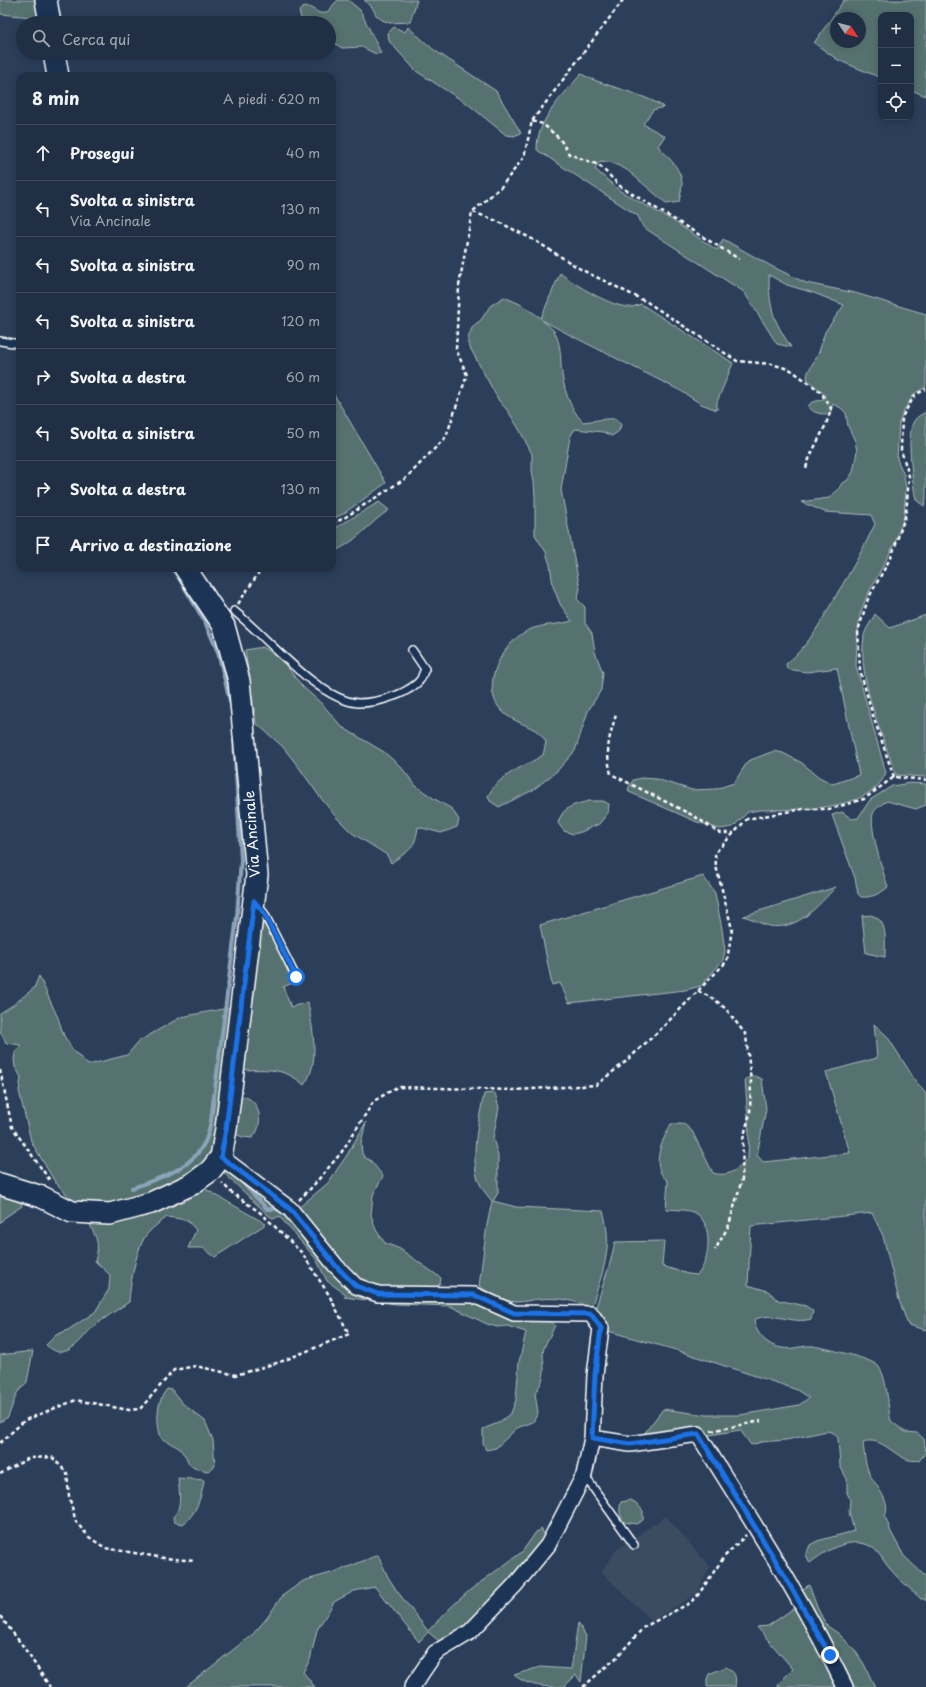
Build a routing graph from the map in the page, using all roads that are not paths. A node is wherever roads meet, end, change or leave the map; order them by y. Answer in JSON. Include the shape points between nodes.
{"nodes":[{"id":1,"x":46,"y":0,"type":"edge"},
{"id":2,"x":49,"y":16,"type":"edge"},
{"id":3,"x":55,"y":60,"type":"edge"},
{"id":4,"x":57,"y":72,"type":"edge"},
{"id":5,"x":0,"y":341,"type":"edge"},
{"id":6,"x":16,"y":343,"type":"edge"},
{"id":7,"x":188,"y":572,"type":"edge"},
{"id":8,"x":234,"y":611,"type":"road end"},
{"id":9,"x":412,"y":650,"type":"dead end"},
{"id":10,"x":254,"y":901,"type":"junction"},
{"id":11,"x":296,"y":977,"type":"dead end"},
{"id":12,"x":216,"y":1164,"type":"junction"},
{"id":13,"x":0,"y":1184,"type":"edge"},
{"id":14,"x":592,"y":1438,"type":"junction"},
{"id":15,"x":584,"y":1475,"type":"junction"},
{"id":16,"x":634,"y":1545,"type":"dead end"},
{"id":17,"x":412,"y":1687,"type":"edge"},
{"id":18,"x":845,"y":1687,"type":"edge"}],
"edges":[{"from":1,"to":2,"type":"main road"},
{"from":3,"to":4,"type":"main road"},
{"from":5,"to":6,"type":"lane"},
{"from":7,"to":10,"type":"main road","name":"Via Ancinale","via":[[224,626],[239,681],[257,875]]},
{"from":8,"to":9,"type":"lane","via":[[301,673],[338,698],[357,703],[374,702],[399,695],[420,681],[425,669]]},
{"from":10,"to":11,"type":"lane","via":[[264,913]]},
{"from":10,"to":12,"type":"main road","name":"Via Ancinale","via":[[226,1129]]},
{"from":12,"to":13,"type":"main road","via":[[192,1184],[151,1203],[110,1214],[72,1212],[42,1197]]},
{"from":12,"to":14,"type":"street","via":[[290,1209],[336,1266],[356,1286],[378,1294],[474,1295],[514,1313],[591,1314],[601,1328],[595,1375]]},
{"from":14,"to":15,"type":"street"},
{"from":14,"to":18,"type":"street","via":[[630,1444],[698,1434],[830,1655]]},
{"from":15,"to":16,"type":"lane"},
{"from":15,"to":17,"type":"street","via":[[548,1545],[515,1585],[470,1632],[435,1653]]}]}
